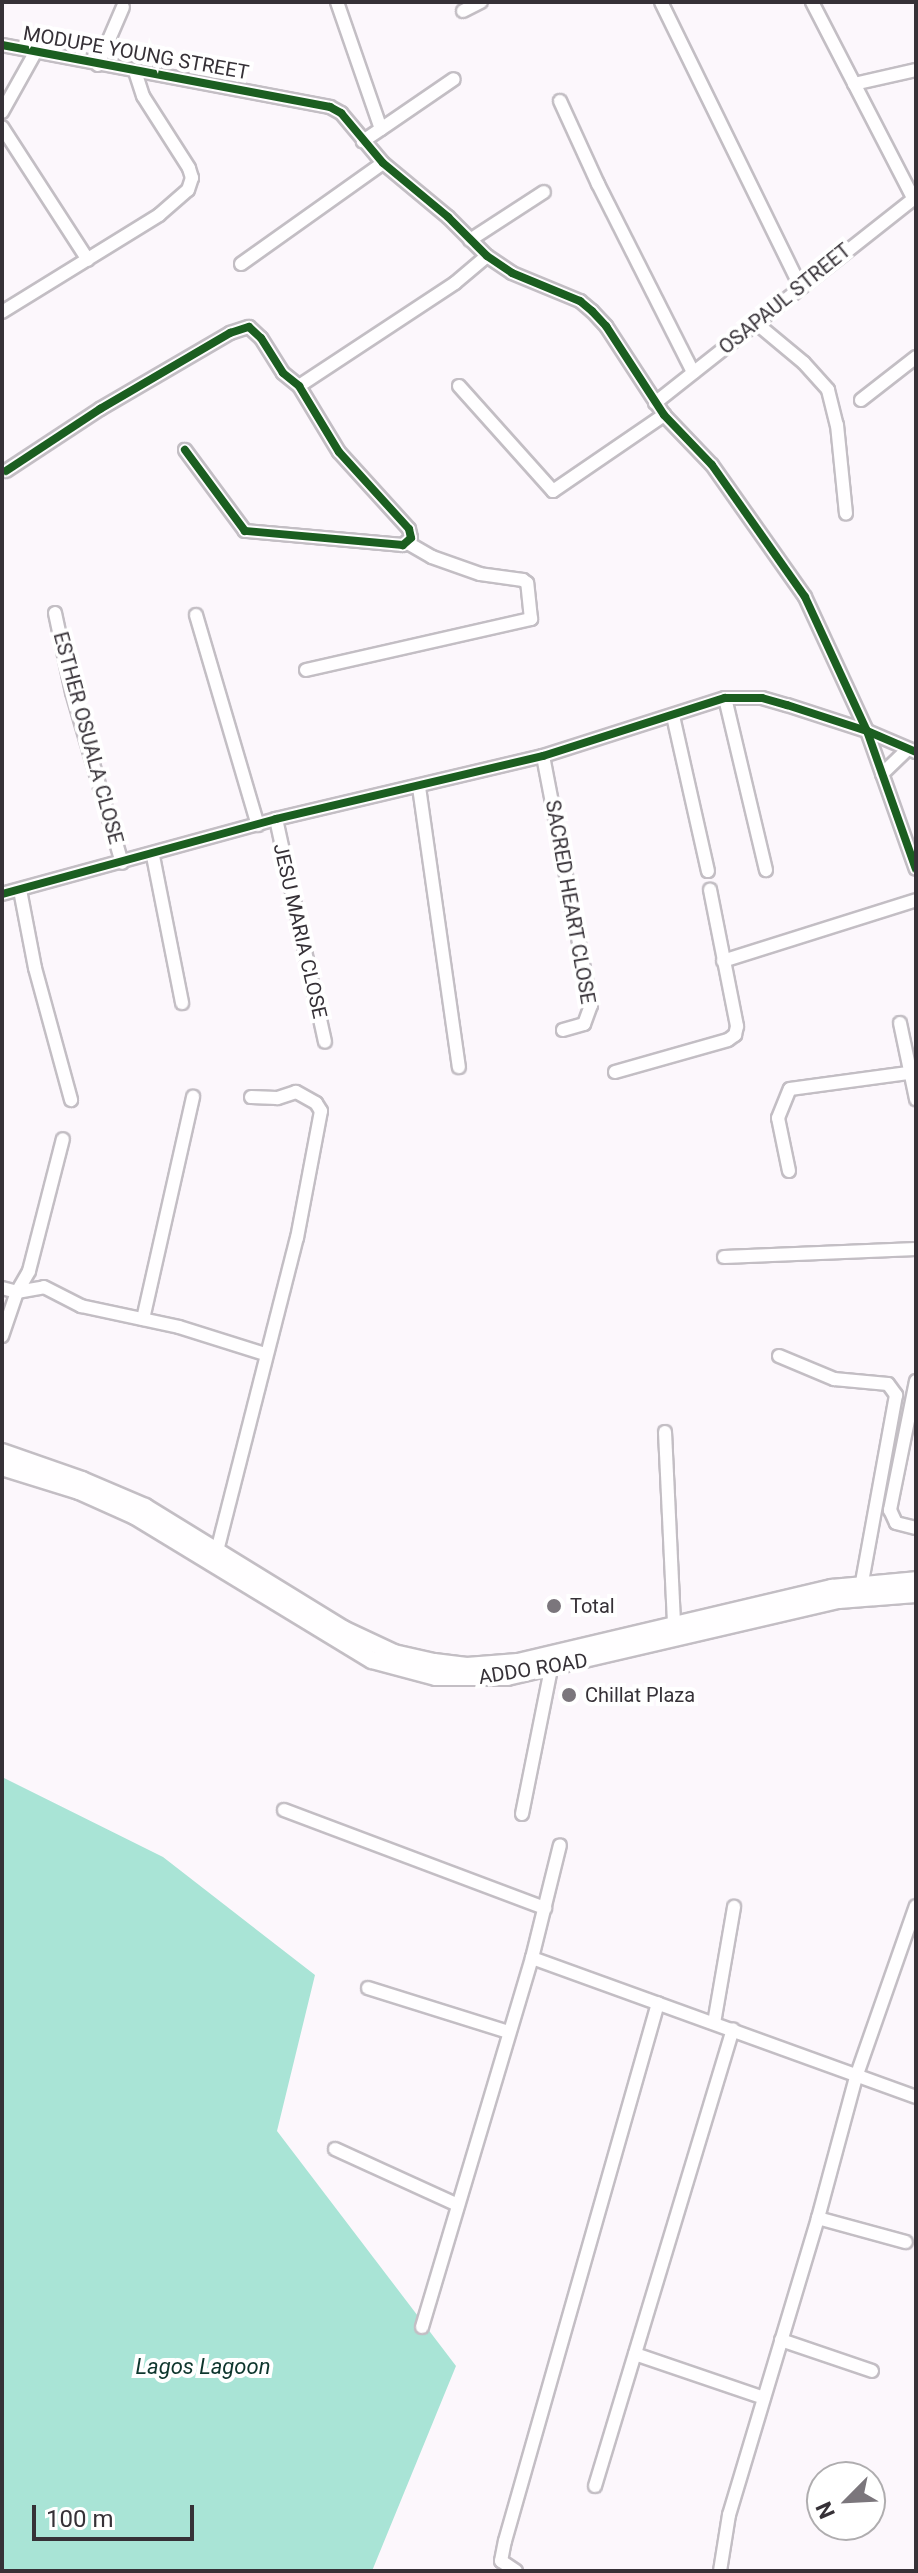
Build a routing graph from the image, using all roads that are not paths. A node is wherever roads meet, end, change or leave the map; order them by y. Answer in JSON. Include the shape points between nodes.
{"nodes":[{"id":1,"x":337,"y":2,"type":"edge"},
{"id":2,"x":481,"y":2,"type":"edge"},
{"id":3,"x":661,"y":2,"type":"edge"},
{"id":4,"x":812,"y":2,"type":"edge"},
{"id":5,"x":123,"y":7,"type":"dead end"},
{"id":6,"x":463,"y":11,"type":"dead end"},
{"id":7,"x":2,"y":45,"type":"edge"},
{"id":8,"x":35,"y":53,"type":"junction"},
{"id":9,"x":98,"y":65,"type":"junction"},
{"id":10,"x":916,"y":70,"type":"edge"},
{"id":11,"x":135,"y":72,"type":"junction"},
{"id":12,"x":454,"y":79,"type":"dead end"},
{"id":13,"x":854,"y":84,"type":"junction"},
{"id":14,"x":560,"y":101,"type":"dead end"},
{"id":15,"x":2,"y":112,"type":"edge"},
{"id":16,"x":2,"y":127,"type":"edge"},
{"id":17,"x":381,"y":129,"type":"junction"},
{"id":18,"x":363,"y":141,"type":"junction"},
{"id":19,"x":383,"y":163,"type":"junction"},
{"id":20,"x":544,"y":192,"type":"dead end"},
{"id":21,"x":914,"y":198,"type":"edge"},
{"id":22,"x":470,"y":240,"type":"junction"},
{"id":23,"x":487,"y":256,"type":"junction"},
{"id":24,"x":88,"y":260,"type":"junction"},
{"id":25,"x":241,"y":264,"type":"dead end"},
{"id":26,"x":800,"y":286,"type":"junction"},
{"id":27,"x":2,"y":312,"type":"edge"},
{"id":28,"x":756,"y":323,"type":"junction"},
{"id":29,"x":916,"y":357,"type":"edge"},
{"id":30,"x":693,"y":372,"type":"junction"},
{"id":31,"x":299,"y":386,"type":"junction"},
{"id":32,"x":459,"y":386,"type":"dead end"},
{"id":33,"x":861,"y":400,"type":"dead end"},
{"id":34,"x":655,"y":403,"type":"junction"},
{"id":35,"x":664,"y":415,"type":"junction"},
{"id":36,"x":185,"y":450,"type":"dead end"},
{"id":37,"x":6,"y":471,"type":"dead end"},
{"id":38,"x":846,"y":514,"type":"dead end"},
{"id":39,"x":408,"y":543,"type":"junction"},
{"id":40,"x":55,"y":613,"type":"dead end"},
{"id":41,"x":196,"y":615,"type":"dead end"},
{"id":42,"x":306,"y":670,"type":"dead end"},
{"id":43,"x":725,"y":698,"type":"junction"},
{"id":44,"x":673,"y":716,"type":"junction"},
{"id":45,"x":867,"y":731,"type":"junction"},
{"id":46,"x":912,"y":750,"type":"edge"},
{"id":47,"x":543,"y":756,"type":"junction"},
{"id":48,"x":882,"y":774,"type":"junction"},
{"id":49,"x":419,"y":787,"type":"junction"},
{"id":50,"x":276,"y":819,"type":"junction"},
{"id":51,"x":258,"y":825,"type":"junction"},
{"id":52,"x":153,"y":856,"type":"junction"},
{"id":53,"x":122,"y":863,"type":"junction"},
{"id":54,"x":916,"y":869,"type":"edge"},
{"id":55,"x":766,"y":870,"type":"dead end"},
{"id":56,"x":708,"y":871,"type":"dead end"},
{"id":57,"x":20,"y":890,"type":"junction"},
{"id":58,"x":710,"y":890,"type":"dead end"},
{"id":59,"x":2,"y":894,"type":"edge"},
{"id":60,"x":916,"y":900,"type":"edge"},
{"id":61,"x":723,"y":961,"type":"junction"},
{"id":62,"x":182,"y":1003,"type":"dead end"},
{"id":63,"x":900,"y":1023,"type":"dead end"},
{"id":64,"x":563,"y":1030,"type":"dead end"},
{"id":65,"x":325,"y":1042,"type":"dead end"},
{"id":66,"x":459,"y":1067,"type":"dead end"},
{"id":67,"x":615,"y":1072,"type":"dead end"},
{"id":68,"x":908,"y":1073,"type":"junction"},
{"id":69,"x":193,"y":1097,"type":"dead end"},
{"id":70,"x":251,"y":1097,"type":"dead end"},
{"id":71,"x":916,"y":1099,"type":"edge"},
{"id":72,"x":71,"y":1100,"type":"dead end"},
{"id":73,"x":63,"y":1139,"type":"dead end"},
{"id":74,"x":789,"y":1171,"type":"dead end"},
{"id":75,"x":916,"y":1249,"type":"edge"},
{"id":76,"x":724,"y":1257,"type":"dead end"},
{"id":77,"x":2,"y":1288,"type":"edge"},
{"id":78,"x":17,"y":1292,"type":"junction"},
{"id":79,"x":143,"y":1319,"type":"junction"},
{"id":80,"x":2,"y":1336,"type":"edge"},
{"id":81,"x":265,"y":1354,"type":"junction"},
{"id":82,"x":779,"y":1356,"type":"dead end"},
{"id":83,"x":916,"y":1381,"type":"edge"},
{"id":84,"x":665,"y":1432,"type":"dead end"},
{"id":85,"x":2,"y":1452,"type":"edge"},
{"id":86,"x":2,"y":1467,"type":"edge"},
{"id":87,"x":916,"y":1528,"type":"edge"},
{"id":88,"x":217,"y":1551,"type":"junction"},
{"id":89,"x":916,"y":1580,"type":"edge"},
{"id":90,"x":862,"y":1583,"type":"junction"},
{"id":91,"x":916,"y":1594,"type":"edge"},
{"id":92,"x":674,"y":1625,"type":"junction"},
{"id":93,"x":551,"y":1669,"type":"junction"},
{"id":94,"x":284,"y":1810,"type":"dead end"},
{"id":95,"x":522,"y":1814,"type":"dead end"},
{"id":96,"x":560,"y":1845,"type":"dead end"},
{"id":97,"x":916,"y":1906,"type":"edge"},
{"id":98,"x":734,"y":1907,"type":"dead end"},
{"id":99,"x":545,"y":1908,"type":"junction"},
{"id":100,"x":532,"y":1958,"type":"junction"},
{"id":101,"x":368,"y":1988,"type":"dead end"},
{"id":102,"x":658,"y":2003,"type":"junction"},
{"id":103,"x":714,"y":2023,"type":"junction"},
{"id":104,"x":733,"y":2029,"type":"junction"},
{"id":105,"x":508,"y":2032,"type":"junction"},
{"id":106,"x":856,"y":2077,"type":"junction"},
{"id":107,"x":916,"y":2097,"type":"edge"},
{"id":108,"x":335,"y":2149,"type":"dead end"},
{"id":109,"x":458,"y":2205,"type":"junction"},
{"id":110,"x":818,"y":2218,"type":"junction"},
{"id":111,"x":906,"y":2242,"type":"dead end"},
{"id":112,"x":422,"y":2327,"type":"dead end"},
{"id":113,"x":781,"y":2340,"type":"junction"},
{"id":114,"x":635,"y":2354,"type":"junction"},
{"id":115,"x":872,"y":2371,"type":"dead end"},
{"id":116,"x":764,"y":2398,"type":"junction"},
{"id":117,"x":595,"y":2486,"type":"dead end"},
{"id":118,"x":499,"y":2566,"type":"edge"},
{"id":119,"x":516,"y":2571,"type":"edge"},
{"id":120,"x":720,"y":2571,"type":"edge"}],
"edges":[{"from":1,"to":17,"type":"street"},
{"from":2,"to":6,"type":"street"},
{"from":3,"to":26,"type":"street"},
{"from":4,"to":13,"type":"street"},
{"from":5,"to":9,"type":"street"},
{"from":7,"to":8,"type":"street","name":"MODUPE YOUNG STREET"},
{"from":8,"to":9,"type":"street","name":"MODUPE YOUNG STREET"},
{"from":8,"to":15,"type":"street"},
{"from":9,"to":11,"type":"street","name":"MODUPE YOUNG STREET"},
{"from":10,"to":13,"type":"street"},
{"from":11,"to":18,"type":"street","name":"MODUPE YOUNG STREET","via":[[330,107]]},
{"from":11,"to":24,"type":"street","via":[[137,86],[189,168],[192,183],[178,201]]},
{"from":12,"to":17,"type":"street"},
{"from":13,"to":21,"type":"street"},
{"from":14,"to":30,"type":"street"},
{"from":16,"to":24,"type":"street"},
{"from":17,"to":18,"type":"street"},
{"from":18,"to":19,"type":"street","name":"MODUPE YOUNG STREET"},
{"from":19,"to":22,"type":"street","name":"MODUPE YOUNG STREET"},
{"from":19,"to":25,"type":"street"},
{"from":20,"to":22,"type":"street"},
{"from":21,"to":26,"type":"street","name":"OSAPAUL STREET"},
{"from":22,"to":23,"type":"street","name":"MODUPE YOUNG STREET"},
{"from":23,"to":31,"type":"street","via":[[455,283]]},
{"from":23,"to":34,"type":"street","name":"MODUPE YOUNG STREET","via":[[592,311]]},
{"from":24,"to":27,"type":"street"},
{"from":26,"to":28,"type":"street","name":"OSAPAUL STREET"},
{"from":28,"to":30,"type":"street","name":"OSAPAUL STREET"},
{"from":28,"to":38,"type":"street","via":[[828,390]]},
{"from":29,"to":33,"type":"street"},
{"from":30,"to":34,"type":"street","name":"OSAPAUL STREET"},
{"from":31,"to":37,"type":"street","via":[[279,368],[256,331],[244,327],[100,409]]},
{"from":31,"to":39,"type":"street","via":[[339,452],[409,529]]},
{"from":32,"to":35,"type":"street","via":[[553,491]]},
{"from":34,"to":35,"type":"street","name":"MODUPE YOUNG STREET"},
{"from":35,"to":45,"type":"street","name":"MODUPE YOUNG STREET","via":[[712,465],[800,590]]},
{"from":36,"to":39,"type":"street","via":[[245,531]]},
{"from":39,"to":42,"type":"street","via":[[480,574],[523,580],[531,619]]},
{"from":40,"to":53,"type":"street","name":"ESTHER OSUALA CLOSE","via":[[84,737]]},
{"from":41,"to":51,"type":"street"},
{"from":43,"to":44,"type":"street"},
{"from":43,"to":45,"type":"street","via":[[762,698]]},
{"from":43,"to":55,"type":"street"},
{"from":44,"to":47,"type":"street"},
{"from":44,"to":56,"type":"street"},
{"from":45,"to":46,"type":"street"},
{"from":45,"to":48,"type":"street","name":"MODUPE YOUNG STREET"},
{"from":46,"to":48,"type":"street"},
{"from":47,"to":49,"type":"street"},
{"from":47,"to":64,"type":"street","name":"SACRED HEART CLOSE","via":[[591,1005],[584,1024]]},
{"from":48,"to":54,"type":"street","name":"MODUPE YOUNG STREET"},
{"from":49,"to":50,"type":"street"},
{"from":49,"to":66,"type":"street"},
{"from":50,"to":51,"type":"street"},
{"from":50,"to":65,"type":"street","name":"JESU MARIA CLOSE"},
{"from":51,"to":52,"type":"street"},
{"from":52,"to":53,"type":"street"},
{"from":52,"to":62,"type":"street"},
{"from":53,"to":57,"type":"street"},
{"from":57,"to":59,"type":"street"},
{"from":57,"to":72,"type":"street"},
{"from":58,"to":61,"type":"street"},
{"from":60,"to":61,"type":"street"},
{"from":61,"to":67,"type":"street","via":[[735,1035]]},
{"from":63,"to":68,"type":"street"},
{"from":68,"to":71,"type":"street"},
{"from":68,"to":74,"type":"street","via":[[790,1089],[778,1118]]},
{"from":69,"to":79,"type":"street"},
{"from":70,"to":81,"type":"street","via":[[296,1092],[320,1106],[297,1238]]},
{"from":73,"to":78,"type":"street","via":[[29,1271]]},
{"from":75,"to":76,"type":"street"},
{"from":77,"to":78,"type":"street"},
{"from":78,"to":79,"type":"street","via":[[44,1287],[69,1302]]},
{"from":78,"to":80,"type":"street"},
{"from":79,"to":81,"type":"street"},
{"from":81,"to":88,"type":"street"},
{"from":82,"to":90,"type":"street","via":[[834,1379],[888,1384],[896,1395]]},
{"from":83,"to":87,"type":"street","via":[[890,1510],[896,1523]]},
{"from":84,"to":92,"type":"street"},
{"from":85,"to":88,"type":"main road","name":"ADDO ROAD","via":[[109,1490]]},
{"from":86,"to":93,"type":"main road","name":"ADDO ROAD","via":[[79,1491],[135,1516],[372,1660],[453,1679]]},
{"from":88,"to":92,"type":"main road","name":"ADDO ROAD","via":[[373,1644],[434,1662],[518,1662]]},
{"from":89,"to":90,"type":"main road","name":"ADDO ROAD"},
{"from":90,"to":92,"type":"main road","name":"ADDO ROAD"},
{"from":91,"to":93,"type":"main road","name":"ADDO ROAD","via":[[839,1600]]},
{"from":93,"to":95,"type":"street"},
{"from":94,"to":99,"type":"street"},
{"from":96,"to":99,"type":"street"},
{"from":97,"to":106,"type":"street"},
{"from":98,"to":103,"type":"street"},
{"from":99,"to":100,"type":"street"},
{"from":100,"to":102,"type":"street"},
{"from":100,"to":105,"type":"street"},
{"from":101,"to":105,"type":"street"},
{"from":102,"to":103,"type":"street"},
{"from":102,"to":118,"type":"street"},
{"from":103,"to":104,"type":"street"},
{"from":104,"to":106,"type":"street"},
{"from":104,"to":114,"type":"street"},
{"from":105,"to":109,"type":"street"},
{"from":106,"to":107,"type":"street"},
{"from":106,"to":110,"type":"street"},
{"from":108,"to":109,"type":"street"},
{"from":109,"to":112,"type":"street"},
{"from":110,"to":111,"type":"street"},
{"from":110,"to":113,"type":"street"},
{"from":113,"to":115,"type":"street"},
{"from":113,"to":116,"type":"street"},
{"from":114,"to":116,"type":"street"},
{"from":114,"to":117,"type":"street"},
{"from":116,"to":120,"type":"street","via":[[729,2515]]},
{"from":118,"to":119,"type":"street"}]}
